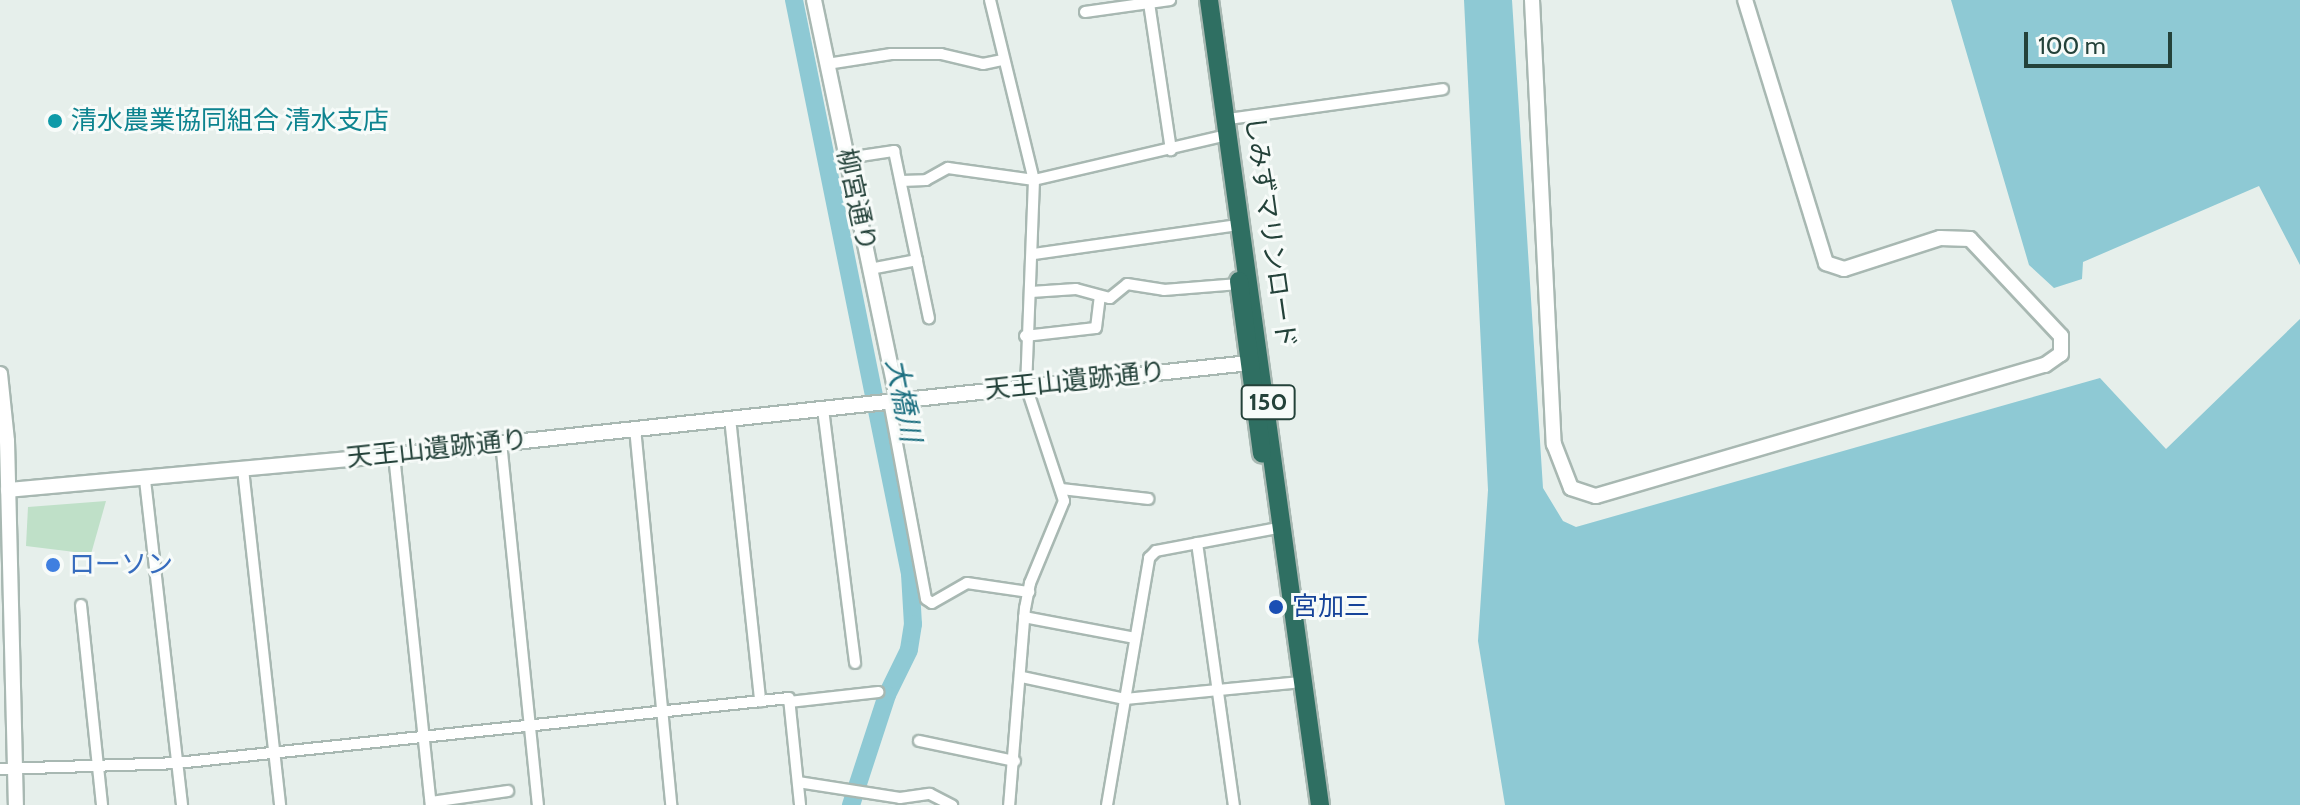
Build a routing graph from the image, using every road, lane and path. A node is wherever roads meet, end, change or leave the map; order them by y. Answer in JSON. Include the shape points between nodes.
{"nodes":[{"id":1,"x":814,"y":0,"type":"edge"},
{"id":2,"x":990,"y":0,"type":"edge"},
{"id":3,"x":1170,"y":0,"type":"edge"},
{"id":4,"x":1198,"y":0,"type":"edge"},
{"id":5,"x":1209,"y":0,"type":"edge"},
{"id":6,"x":1532,"y":0,"type":"edge"},
{"id":7,"x":1745,"y":0,"type":"edge"},
{"id":8,"x":1149,"y":3,"type":"junction"},
{"id":9,"x":1085,"y":12,"type":"dead end"},
{"id":10,"x":1002,"y":60,"type":"junction"},
{"id":11,"x":827,"y":64,"type":"junction"},
{"id":12,"x":1443,"y":89,"type":"dead end"},
{"id":13,"x":1228,"y":119,"type":"junction"},
{"id":14,"x":1219,"y":137,"type":"junction"},
{"id":15,"x":1171,"y":150,"type":"junction"},
{"id":16,"x":847,"y":158,"type":"junction"},
{"id":17,"x":1034,"y":180,"type":"junction"},
{"id":18,"x":901,"y":181,"type":"junction"},
{"id":19,"x":1231,"y":226,"type":"junction"},
{"id":20,"x":1034,"y":254,"type":"junction"},
{"id":21,"x":917,"y":260,"type":"junction"},
{"id":22,"x":870,"y":269,"type":"junction"},
{"id":23,"x":1239,"y":284,"type":"junction"},
{"id":24,"x":1031,"y":292,"type":"junction"},
{"id":25,"x":1100,"y":297,"type":"junction"},
{"id":26,"x":929,"y":318,"type":"dead end"},
{"id":27,"x":1025,"y":336,"type":"junction"},
{"id":28,"x":1256,"y":363,"type":"junction"},
{"id":29,"x":0,"y":374,"type":"edge"},
{"id":30,"x":1026,"y":386,"type":"junction"},
{"id":31,"x":891,"y":400,"type":"junction"},
{"id":32,"x":823,"y":409,"type":"junction"},
{"id":33,"x":730,"y":418,"type":"junction"},
{"id":34,"x":635,"y":428,"type":"junction"},
{"id":35,"x":4,"y":442,"type":"edge"},
{"id":36,"x":501,"y":442,"type":"junction"},
{"id":37,"x":394,"y":455,"type":"junction"},
{"id":38,"x":243,"y":469,"type":"junction"},
{"id":39,"x":145,"y":480,"type":"junction"},
{"id":40,"x":1062,"y":489,"type":"junction"},
{"id":41,"x":8,"y":490,"type":"junction"},
{"id":42,"x":1148,"y":499,"type":"dead end"},
{"id":43,"x":4,"y":526,"type":"edge"},
{"id":44,"x":1277,"y":528,"type":"junction"},
{"id":45,"x":1197,"y":543,"type":"junction"},
{"id":46,"x":1029,"y":592,"type":"junction"},
{"id":47,"x":81,"y":605,"type":"dead end"},
{"id":48,"x":1024,"y":617,"type":"junction"},
{"id":49,"x":1135,"y":638,"type":"junction"},
{"id":50,"x":855,"y":663,"type":"dead end"},
{"id":51,"x":1022,"y":677,"type":"junction"},
{"id":52,"x":1297,"y":683,"type":"junction"},
{"id":53,"x":1218,"y":691,"type":"junction"},
{"id":54,"x":878,"y":692,"type":"dead end"},
{"id":55,"x":1125,"y":699,"type":"junction"},
{"id":56,"x":760,"y":701,"type":"junction"},
{"id":57,"x":789,"y":702,"type":"junction"},
{"id":58,"x":662,"y":712,"type":"junction"},
{"id":59,"x":530,"y":727,"type":"junction"},
{"id":60,"x":425,"y":738,"type":"junction"},
{"id":61,"x":919,"y":741,"type":"dead end"},
{"id":62,"x":273,"y":754,"type":"junction"},
{"id":63,"x":1015,"y":761,"type":"junction"},
{"id":64,"x":177,"y":763,"type":"junction"},
{"id":65,"x":98,"y":767,"type":"junction"},
{"id":66,"x":7,"y":768,"type":"edge"},
{"id":67,"x":798,"y":782,"type":"junction"},
{"id":68,"x":508,"y":791,"type":"dead end"},
{"id":69,"x":431,"y":804,"type":"edge"},
{"id":70,"x":16,"y":805,"type":"edge"},
{"id":71,"x":102,"y":805,"type":"edge"},
{"id":72,"x":182,"y":805,"type":"edge"},
{"id":73,"x":280,"y":805,"type":"edge"},
{"id":74,"x":538,"y":805,"type":"edge"},
{"id":75,"x":671,"y":805,"type":"edge"},
{"id":76,"x":800,"y":805,"type":"edge"},
{"id":77,"x":952,"y":805,"type":"edge"},
{"id":78,"x":1009,"y":805,"type":"edge"},
{"id":79,"x":1107,"y":805,"type":"edge"},
{"id":80,"x":1234,"y":805,"type":"edge"},
{"id":81,"x":1309,"y":805,"type":"edge"},
{"id":82,"x":1320,"y":805,"type":"edge"}],
"edges":[{"from":1,"to":11,"type":"street","name":"柳宮通り"},
{"from":2,"to":10,"type":"street"},
{"from":3,"to":8,"type":"street"},
{"from":4,"to":14,"type":"highway","name":"しみずマリンロード","number":"150"},
{"from":5,"to":13,"type":"highway","name":"しみずマリンロード","number":"150"},
{"from":6,"to":7,"type":"street","via":[[1554,444],[1571,488],[1596,496],[2045,365],[2061,354],[2061,336],[1970,239],[1940,238],[1844,269],[1826,263]]},
{"from":8,"to":9,"type":"street"},
{"from":8,"to":15,"type":"street"},
{"from":10,"to":11,"type":"street","via":[[983,64],[941,54],[891,54]]},
{"from":10,"to":17,"type":"street"},
{"from":11,"to":16,"type":"street","name":"柳宮通り"},
{"from":12,"to":13,"type":"street"},
{"from":13,"to":28,"type":"highway","name":"しみずマリンロード","number":"150"},
{"from":14,"to":15,"type":"street"},
{"from":14,"to":19,"type":"highway","name":"しみずマリンロード","number":"150"},
{"from":15,"to":17,"type":"street"},
{"from":16,"to":18,"type":"street","via":[[894,151]]},
{"from":16,"to":22,"type":"street","name":"柳宮通り"},
{"from":17,"to":18,"type":"street","via":[[948,168],[926,180]]},
{"from":17,"to":20,"type":"street"},
{"from":18,"to":21,"type":"street"},
{"from":19,"to":20,"type":"street"},
{"from":19,"to":23,"type":"highway","name":"しみずマリンロード","number":"150"},
{"from":20,"to":24,"type":"street"},
{"from":21,"to":22,"type":"street"},
{"from":21,"to":26,"type":"street"},
{"from":22,"to":31,"type":"street","name":"柳宮通り"},
{"from":23,"to":25,"type":"street","via":[[1164,290],[1127,284],[1110,298]]},
{"from":23,"to":28,"type":"highway","name":"しみずマリンロード","number":"150"},
{"from":24,"to":25,"type":"street","via":[[1076,289]]},
{"from":24,"to":27,"type":"street"},
{"from":25,"to":27,"type":"street","via":[[1096,328]]},
{"from":27,"to":30,"type":"street"},
{"from":28,"to":30,"type":"street","name":"天王山遺跡通り"},
{"from":28,"to":44,"type":"highway","name":"しみずマリンロード","number":"150"},
{"from":29,"to":35,"type":"street"},
{"from":30,"to":31,"type":"street","name":"天王山遺跡通り"},
{"from":30,"to":40,"type":"street"},
{"from":31,"to":32,"type":"street","name":"天王山遺跡通り"},
{"from":31,"to":46,"type":"street","via":[[926,599],[932,603],[967,583]]},
{"from":32,"to":33,"type":"street","name":"天王山遺跡通り"},
{"from":32,"to":50,"type":"street"},
{"from":33,"to":34,"type":"street","name":"天王山遺跡通り"},
{"from":33,"to":56,"type":"street"},
{"from":34,"to":36,"type":"street","name":"天王山遺跡通り"},
{"from":34,"to":58,"type":"street"},
{"from":35,"to":41,"type":"street"},
{"from":36,"to":37,"type":"street","name":"天王山遺跡通り"},
{"from":36,"to":59,"type":"street"},
{"from":37,"to":38,"type":"street","name":"天王山遺跡通り"},
{"from":37,"to":60,"type":"street"},
{"from":38,"to":39,"type":"street","name":"天王山遺跡通り"},
{"from":38,"to":62,"type":"street"},
{"from":39,"to":41,"type":"street","name":"天王山遺跡通り"},
{"from":39,"to":64,"type":"street"},
{"from":40,"to":42,"type":"street"},
{"from":40,"to":46,"type":"street","via":[[1058,524]]},
{"from":41,"to":43,"type":"street"},
{"from":43,"to":66,"type":"street"},
{"from":44,"to":45,"type":"street"},
{"from":44,"to":52,"type":"highway","name":"しみずマリンロード","number":"150"},
{"from":45,"to":49,"type":"street","via":[[1156,551],[1149,558]]},
{"from":45,"to":53,"type":"street"},
{"from":46,"to":48,"type":"street"},
{"from":47,"to":65,"type":"street"},
{"from":48,"to":49,"type":"street"},
{"from":48,"to":51,"type":"street"},
{"from":49,"to":55,"type":"street"},
{"from":51,"to":55,"type":"street"},
{"from":51,"to":63,"type":"street"},
{"from":52,"to":53,"type":"street"},
{"from":52,"to":81,"type":"highway","name":"しみずマリンロード","number":"150"},
{"from":52,"to":82,"type":"highway","name":"しみずマリンロード","number":"150"},
{"from":53,"to":55,"type":"street"},
{"from":53,"to":80,"type":"street"},
{"from":54,"to":57,"type":"street"},
{"from":55,"to":79,"type":"street"},
{"from":56,"to":57,"type":"street"},
{"from":56,"to":58,"type":"street"},
{"from":57,"to":67,"type":"street"},
{"from":58,"to":59,"type":"street"},
{"from":58,"to":75,"type":"street"},
{"from":59,"to":60,"type":"street"},
{"from":59,"to":74,"type":"street"},
{"from":60,"to":62,"type":"street"},
{"from":60,"to":69,"type":"street"},
{"from":61,"to":63,"type":"street"},
{"from":62,"to":64,"type":"street"},
{"from":62,"to":73,"type":"street"},
{"from":63,"to":78,"type":"street"},
{"from":64,"to":65,"type":"street"},
{"from":64,"to":72,"type":"street"},
{"from":65,"to":66,"type":"street"},
{"from":65,"to":71,"type":"street"},
{"from":66,"to":70,"type":"street"},
{"from":67,"to":76,"type":"street"},
{"from":67,"to":77,"type":"street","via":[[865,795],[930,794]]},
{"from":68,"to":69,"type":"street"}]}
